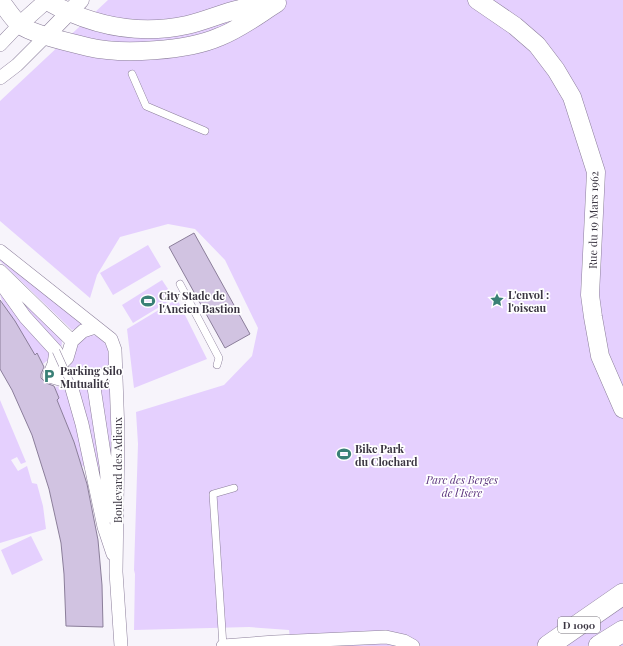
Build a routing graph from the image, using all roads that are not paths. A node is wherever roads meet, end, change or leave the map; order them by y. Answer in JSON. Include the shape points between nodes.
{"nodes":[{"id":1,"x":0,"y":0,"type":"edge"},
{"id":2,"x":46,"y":0,"type":"edge"},
{"id":3,"x":477,"y":0,"type":"edge"},
{"id":4,"x":280,"y":1,"type":"edge"},
{"id":5,"x":75,"y":6,"type":"edge"},
{"id":6,"x":20,"y":24,"type":"junction"},
{"id":7,"x":46,"y":36,"type":"junction"},
{"id":8,"x":0,"y":45,"type":"edge"},
{"id":9,"x":132,"y":74,"type":"dead end"},
{"id":10,"x":0,"y":78,"type":"edge"},
{"id":11,"x":205,"y":131,"type":"dead end"},
{"id":12,"x":0,"y":251,"type":"edge"},
{"id":13,"x":0,"y":271,"type":"edge"},
{"id":14,"x":0,"y":282,"type":"edge"},
{"id":15,"x":180,"y":284,"type":"dead end"},
{"id":16,"x":95,"y":327,"type":"junction"},
{"id":17,"x":72,"y":341,"type":"junction"},
{"id":18,"x":56,"y":351,"type":"junction"},
{"id":19,"x":217,"y":365,"type":"dead end"},
{"id":20,"x":116,"y":369,"type":"junction"},
{"id":21,"x":49,"y":376,"type":"junction"},
{"id":22,"x":93,"y":381,"type":"junction"},
{"id":23,"x":70,"y":382,"type":"junction"},
{"id":24,"x":623,"y":408,"type":"edge"},
{"id":25,"x":234,"y":488,"type":"dead end"},
{"id":26,"x":113,"y":553,"type":"junction"},
{"id":27,"x":116,"y":572,"type":"junction"},
{"id":28,"x":617,"y":599,"type":"edge"},
{"id":29,"x":623,"y":631,"type":"edge"},
{"id":30,"x":121,"y":646,"type":"edge"},
{"id":31,"x":223,"y":646,"type":"edge"},
{"id":32,"x":413,"y":646,"type":"edge"},
{"id":33,"x":548,"y":646,"type":"edge"},
{"id":34,"x":599,"y":646,"type":"edge"}],
"edges":[{"from":1,"to":6,"type":"main road"},
{"from":2,"to":5,"type":"main road"},
{"from":2,"to":6,"type":"street"},
{"from":3,"to":24,"type":"main road","name":"Rue du 19 Mars 1962","via":[[537,44],[572,97],[596,172],[590,295],[593,317],[600,356]]},
{"from":4,"to":5,"type":"main road","via":[[240,9],[187,25],[142,30],[121,28]]},
{"from":4,"to":7,"type":"main road","via":[[219,37],[168,49],[113,50]]},
{"from":5,"to":7,"type":"street"},
{"from":6,"to":7,"type":"main road"},
{"from":6,"to":8,"type":"street"},
{"from":7,"to":10,"type":"street"},
{"from":9,"to":11,"type":"lane","via":[[146,106]]},
{"from":12,"to":16,"type":"street","name":"Boulevard des Adieux"},
{"from":13,"to":17,"type":"street"},
{"from":14,"to":18,"type":"street","via":[[25,316]]},
{"from":15,"to":19,"type":"lane","via":[[219,358]]},
{"from":16,"to":17,"type":"street","via":[[83,331]]},
{"from":16,"to":20,"type":"street","name":"Boulevard des Adieux","via":[[112,339]]},
{"from":17,"to":21,"type":"street","via":[[67,358]]},
{"from":18,"to":21,"type":"street"},
{"from":18,"to":23,"type":"lane","bridge":true},
{"from":20,"to":22,"type":"street"},
{"from":20,"to":27,"type":"street","name":"Boulevard des Adieux"},
{"from":21,"to":22,"type":"street","via":[[66,373],[81,375]]},
{"from":21,"to":23,"type":"street"},
{"from":22,"to":26,"type":"street","name":"Boulevard des Adieux","via":[[106,466]]},
{"from":23,"to":26,"type":"street","name":"Boulevard des Adieux","via":[[82,424],[104,527]]},
{"from":25,"to":31,"type":"lane","via":[[213,494]]},
{"from":26,"to":27,"type":"street","name":"Boulevard des Adieux"},
{"from":27,"to":30,"type":"street","name":"Boulevard des Adieux"},
{"from":28,"to":33,"type":"main road","number":"D 1090"},
{"from":29,"to":34,"type":"main road","number":"D 1090"},
{"from":31,"to":32,"type":"street","via":[[386,638],[404,641]]}]}
